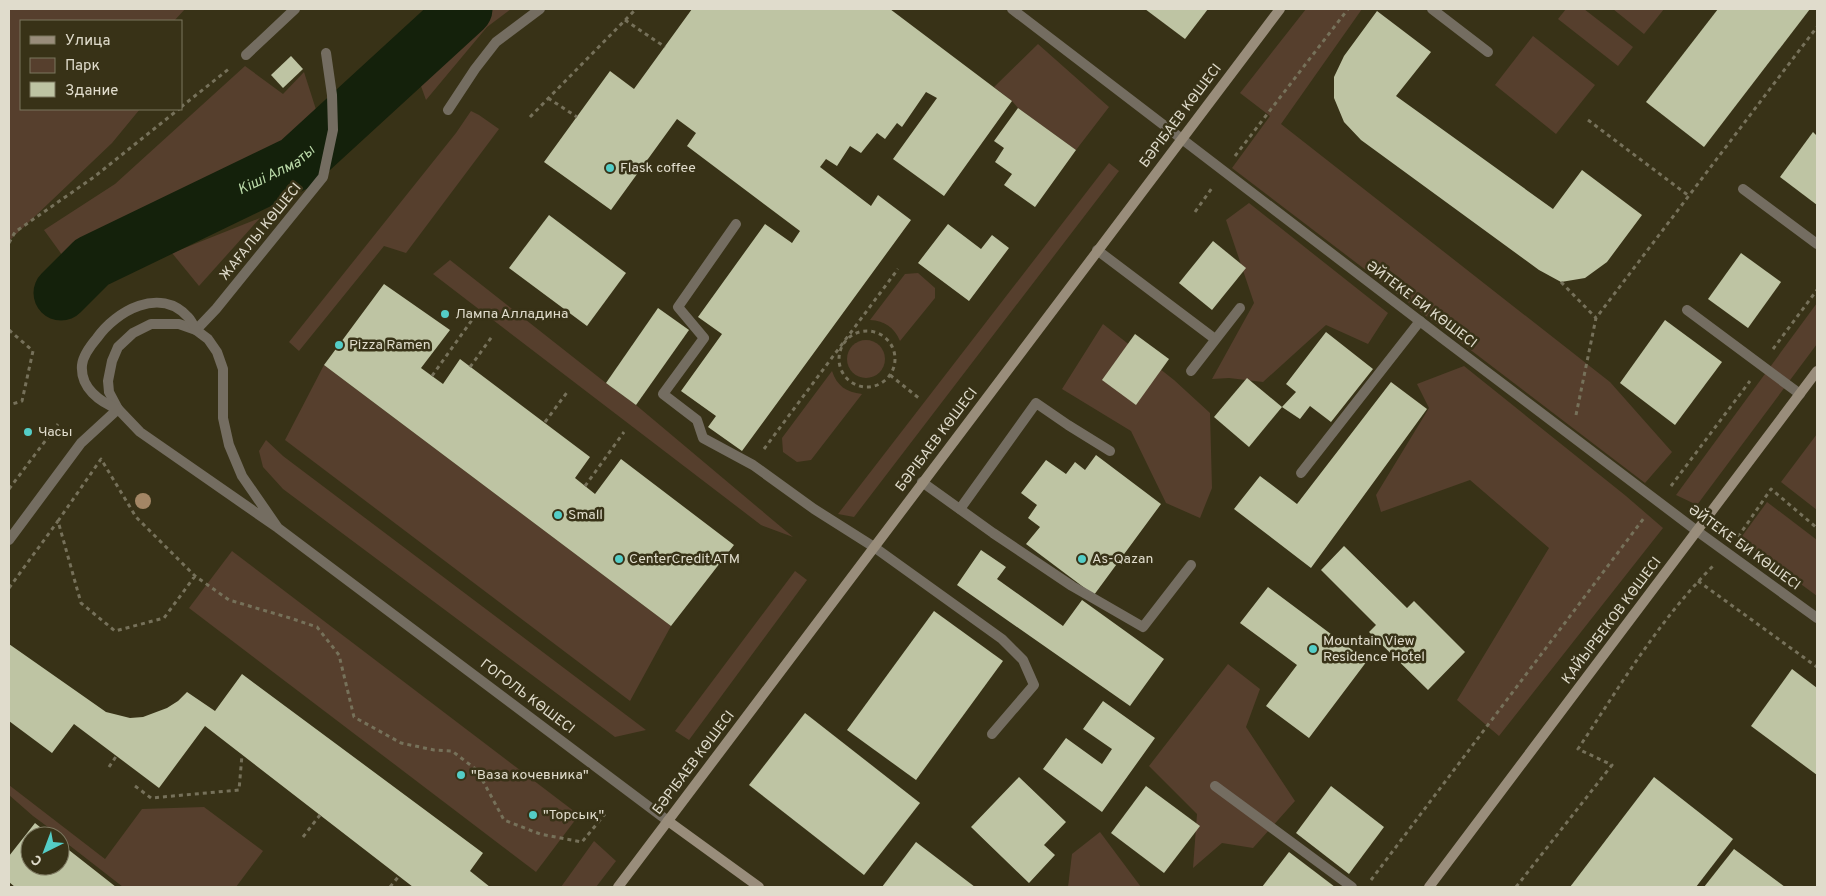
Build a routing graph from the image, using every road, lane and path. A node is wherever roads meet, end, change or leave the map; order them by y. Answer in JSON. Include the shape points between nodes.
{"nodes":[{"id":1,"x":295,"y":9,"type":"edge"},
{"id":2,"x":540,"y":9,"type":"edge"},
{"id":3,"x":636,"y":9,"type":"edge"},
{"id":4,"x":1012,"y":9,"type":"edge"},
{"id":5,"x":1280,"y":9,"type":"edge"},
{"id":6,"x":1348,"y":9,"type":"edge"},
{"id":7,"x":1432,"y":9,"type":"edge"},
{"id":8,"x":625,"y":20,"type":"junction"},
{"id":9,"x":1817,"y":26,"type":"edge"},
{"id":10,"x":665,"y":47,"type":"dead end"},
{"id":11,"x":1488,"y":52,"type":"dead end"},
{"id":12,"x":326,"y":53,"type":"dead end"},
{"id":13,"x":246,"y":55,"type":"joint"},
{"id":14,"x":548,"y":98,"type":"junction"},
{"id":15,"x":182,"y":106,"type":"edge"},
{"id":16,"x":178,"y":110,"type":"edge"},
{"id":17,"x":448,"y":110,"type":"dead end"},
{"id":18,"x":530,"y":117,"type":"dead end"},
{"id":19,"x":577,"y":117,"type":"dead end"},
{"id":20,"x":1588,"y":120,"type":"dead end"},
{"id":21,"x":1181,"y":139,"type":"junction"},
{"id":22,"x":1235,"y":157,"type":"dead end"},
{"id":23,"x":1213,"y":186,"type":"dead end"},
{"id":24,"x":1743,"y":190,"type":"dead end"},
{"id":25,"x":1688,"y":196,"type":"junction"},
{"id":26,"x":1195,"y":212,"type":"dead end"},
{"id":27,"x":736,"y":224,"type":"dead end"},
{"id":28,"x":9,"y":243,"type":"edge"},
{"id":29,"x":1817,"y":244,"type":"edge"},
{"id":30,"x":1097,"y":250,"type":"junction"},
{"id":31,"x":898,"y":269,"type":"dead end"},
{"id":32,"x":1561,"y":282,"type":"dead end"},
{"id":33,"x":1817,"y":290,"type":"edge"},
{"id":34,"x":1240,"y":308,"type":"dead end"},
{"id":35,"x":1687,"y":310,"type":"dead end"},
{"id":36,"x":1596,"y":318,"type":"junction"},
{"id":37,"x":472,"y":320,"type":"dead end"},
{"id":38,"x":1420,"y":321,"type":"junction"},
{"id":39,"x":9,"y":330,"type":"edge"},
{"id":40,"x":196,"y":330,"type":"junction"},
{"id":41,"x":493,"y":336,"type":"dead end"},
{"id":42,"x":1215,"y":339,"type":"junction"},
{"id":43,"x":844,"y":342,"type":"junction"},
{"id":44,"x":1762,"y":364,"type":"junction"},
{"id":45,"x":470,"y":367,"type":"dead end"},
{"id":46,"x":1191,"y":371,"type":"dead end"},
{"id":47,"x":1817,"y":371,"type":"edge"},
{"id":48,"x":890,"y":375,"type":"junction"},
{"id":49,"x":432,"y":376,"type":"dead end"},
{"id":50,"x":568,"y":391,"type":"dead end"},
{"id":51,"x":1800,"y":394,"type":"junction"},
{"id":52,"x":920,"y":399,"type":"dead end"},
{"id":53,"x":9,"y":405,"type":"edge"},
{"id":54,"x":118,"y":410,"type":"junction"},
{"id":55,"x":1575,"y":420,"type":"dead end"},
{"id":56,"x":545,"y":422,"type":"dead end"},
{"id":57,"x":58,"y":424,"type":"dead end"},
{"id":58,"x":624,"y":432,"type":"dead end"},
{"id":59,"x":1110,"y":451,"type":"dead end"},
{"id":60,"x":753,"y":465,"type":"junction"},
{"id":61,"x":1301,"y":473,"type":"dead end"},
{"id":62,"x":922,"y":482,"type":"junction"},
{"id":63,"x":585,"y":486,"type":"dead end"},
{"id":64,"x":9,"y":489,"type":"edge"},
{"id":65,"x":1668,"y":490,"type":"dead end"},
{"id":66,"x":960,"y":509,"type":"junction"},
{"id":67,"x":1644,"y":519,"type":"dead end"},
{"id":68,"x":58,"y":521,"type":"junction"},
{"id":69,"x":278,"y":528,"type":"junction"},
{"id":70,"x":1697,"y":531,"type":"junction"},
{"id":71,"x":9,"y":540,"type":"edge"},
{"id":72,"x":874,"y":546,"type":"junction"},
{"id":73,"x":1191,"y":565,"type":"dead end"},
{"id":74,"x":194,"y":576,"type":"junction"},
{"id":75,"x":1698,"y":581,"type":"dead end"},
{"id":76,"x":9,"y":588,"type":"edge"},
{"id":77,"x":1817,"y":618,"type":"edge"},
{"id":78,"x":1633,"y":663,"type":"dead end"},
{"id":79,"x":1817,"y":667,"type":"edge"},
{"id":80,"x":992,"y":734,"type":"dead end"},
{"id":81,"x":242,"y":755,"type":"dead end"},
{"id":82,"x":116,"y":756,"type":"dead end"},
{"id":83,"x":109,"y":768,"type":"dead end"},
{"id":84,"x":135,"y":786,"type":"dead end"},
{"id":85,"x":1215,"y":786,"type":"dead end"},
{"id":86,"x":606,"y":814,"type":"dead end"},
{"id":87,"x":320,"y":815,"type":"dead end"},
{"id":88,"x":668,"y":821,"type":"junction"},
{"id":89,"x":303,"y":837,"type":"dead end"},
{"id":90,"x":399,"y":876,"type":"dead end"},
{"id":91,"x":390,"y":887,"type":"edge"},
{"id":92,"x":618,"y":887,"type":"edge"},
{"id":93,"x":760,"y":887,"type":"edge"},
{"id":94,"x":1352,"y":887,"type":"edge"},
{"id":95,"x":1366,"y":887,"type":"edge"},
{"id":96,"x":1428,"y":887,"type":"edge"},
{"id":97,"x":1516,"y":887,"type":"edge"}],
"edges":[{"from":1,"to":13,"type":"street"},
{"from":2,"to":17,"type":"street","via":[[496,42]]},
{"from":3,"to":8,"type":"path"},
{"from":4,"to":21,"type":"street","name":"ӘЙТЕКЕ БИ КӨШЕСІ"},
{"from":5,"to":21,"type":"street","name":"БӘРІБАЕВ КӨШЕСІ"},
{"from":6,"to":22,"type":"path"},
{"from":7,"to":11,"type":"street"},
{"from":8,"to":10,"type":"path"},
{"from":8,"to":14,"type":"path"},
{"from":9,"to":25,"type":"path"},
{"from":12,"to":40,"type":"street","name":"ЖАҒАЛЫ КӨШЕСІ","via":[[333,130],[323,177]]},
{"from":13,"to":15,"type":"path"},
{"from":14,"to":18,"type":"path"},
{"from":14,"to":19,"type":"path"},
{"from":16,"to":28,"type":"path","via":[[94,177],[15,232]]},
{"from":20,"to":25,"type":"path"},
{"from":21,"to":30,"type":"street","name":"БӘРІБАЕВ КӨШЕСІ"},
{"from":21,"to":38,"type":"street","name":"ӘЙТЕКЕ БИ КӨШЕСІ"},
{"from":23,"to":26,"type":"path"},
{"from":24,"to":29,"type":"street"},
{"from":25,"to":36,"type":"path"},
{"from":27,"to":60,"type":"street","via":[[678,307],[704,338],[662,394],[696,420],[703,438]]},
{"from":30,"to":42,"type":"street"},
{"from":30,"to":62,"type":"street","name":"БӘРІБАЕВ КӨШЕСІ"},
{"from":31,"to":43,"type":"path"},
{"from":32,"to":36,"type":"path"},
{"from":33,"to":44,"type":"path"},
{"from":34,"to":42,"type":"street"},
{"from":35,"to":44,"type":"street"},
{"from":36,"to":55,"type":"path"},
{"from":37,"to":49,"type":"path"},
{"from":38,"to":61,"type":"street"},
{"from":38,"to":70,"type":"street","name":"ӘЙТЕКЕ БИ КӨШЕСІ"},
{"from":39,"to":53,"type":"path","via":[[34,351],[22,401]]},
{"from":40,"to":54,"type":"street","via":[[179,324],[151,324],[133,333],[118,347],[108,381],[109,392]]},
{"from":40,"to":54,"type":"street","via":[[189,317],[176,307],[150,302],[133,307],[100,334],[82,364],[84,377],[97,398]]},
{"from":40,"to":69,"type":"street","via":[[217,352],[223,369],[223,418],[229,445],[242,476]]},
{"from":41,"to":45,"type":"path"},
{"from":42,"to":46,"type":"street"},
{"from":43,"to":48,"type":"path","via":[[860,331],[870,331],[887,339],[895,356]]},
{"from":43,"to":48,"type":"path","via":[[838,359],[844,376],[850,382],[858,386],[876,386]]},
{"from":43,"to":60,"type":"path"},
{"from":44,"to":51,"type":"street"},
{"from":44,"to":65,"type":"path"},
{"from":47,"to":51,"type":"street","name":"ҚАЙЫРБЕКОВ КӨШЕСІ"},
{"from":48,"to":52,"type":"path"},
{"from":50,"to":56,"type":"path"},
{"from":51,"to":70,"type":"street","name":"ҚАЙЫРБЕКОВ КӨШЕСІ"},
{"from":54,"to":69,"type":"street","name":"ГОГОЛЬ КӨШЕСІ","via":[[140,432]]},
{"from":54,"to":71,"type":"street","via":[[81,442]]},
{"from":57,"to":64,"type":"path"},
{"from":58,"to":63,"type":"path"},
{"from":59,"to":66,"type":"street","via":[[1036,403]]},
{"from":60,"to":72,"type":"street","via":[[814,509]]},
{"from":62,"to":66,"type":"street"},
{"from":62,"to":72,"type":"street","name":"БӘРІБАЕВ КӨШЕСІ"},
{"from":66,"to":73,"type":"street","via":[[1072,586],[1143,627]]},
{"from":67,"to":95,"type":"path"},
{"from":68,"to":74,"type":"path","via":[[101,459],[136,517]]},
{"from":68,"to":74,"type":"path","via":[[81,603],[115,631],[164,618]]},
{"from":68,"to":76,"type":"path"},
{"from":69,"to":88,"type":"street","name":"ГОГОЛЬ КӨШЕСІ"},
{"from":70,"to":77,"type":"street","name":"ӘЙТЕКЕ БИ КӨШЕСІ"},
{"from":70,"to":96,"type":"street","name":"ҚАЙЫРБЕКОВ КӨШЕСІ"},
{"from":72,"to":80,"type":"street","via":[[1002,639],[1023,660],[1034,685]]},
{"from":72,"to":88,"type":"street","name":"БӘРІБАЕВ КӨШЕСІ"},
{"from":74,"to":86,"type":"path","via":[[229,600],[317,627],[339,655],[354,717],[401,743],[452,751],[477,770],[504,820],[540,834],[582,842]]},
{"from":75,"to":79,"type":"path"},
{"from":78,"to":97,"type":"path","via":[[1578,748],[1612,765]]},
{"from":81,"to":84,"type":"path","via":[[239,790],[151,798]]},
{"from":82,"to":83,"type":"path"},
{"from":85,"to":94,"type":"street"},
{"from":87,"to":89,"type":"path"},
{"from":88,"to":92,"type":"street","name":"БӘРІБАЕВ КӨШЕСІ"},
{"from":88,"to":93,"type":"street","name":"ГОГОЛЬ КӨШЕСІ"},
{"from":90,"to":91,"type":"path"}]}
